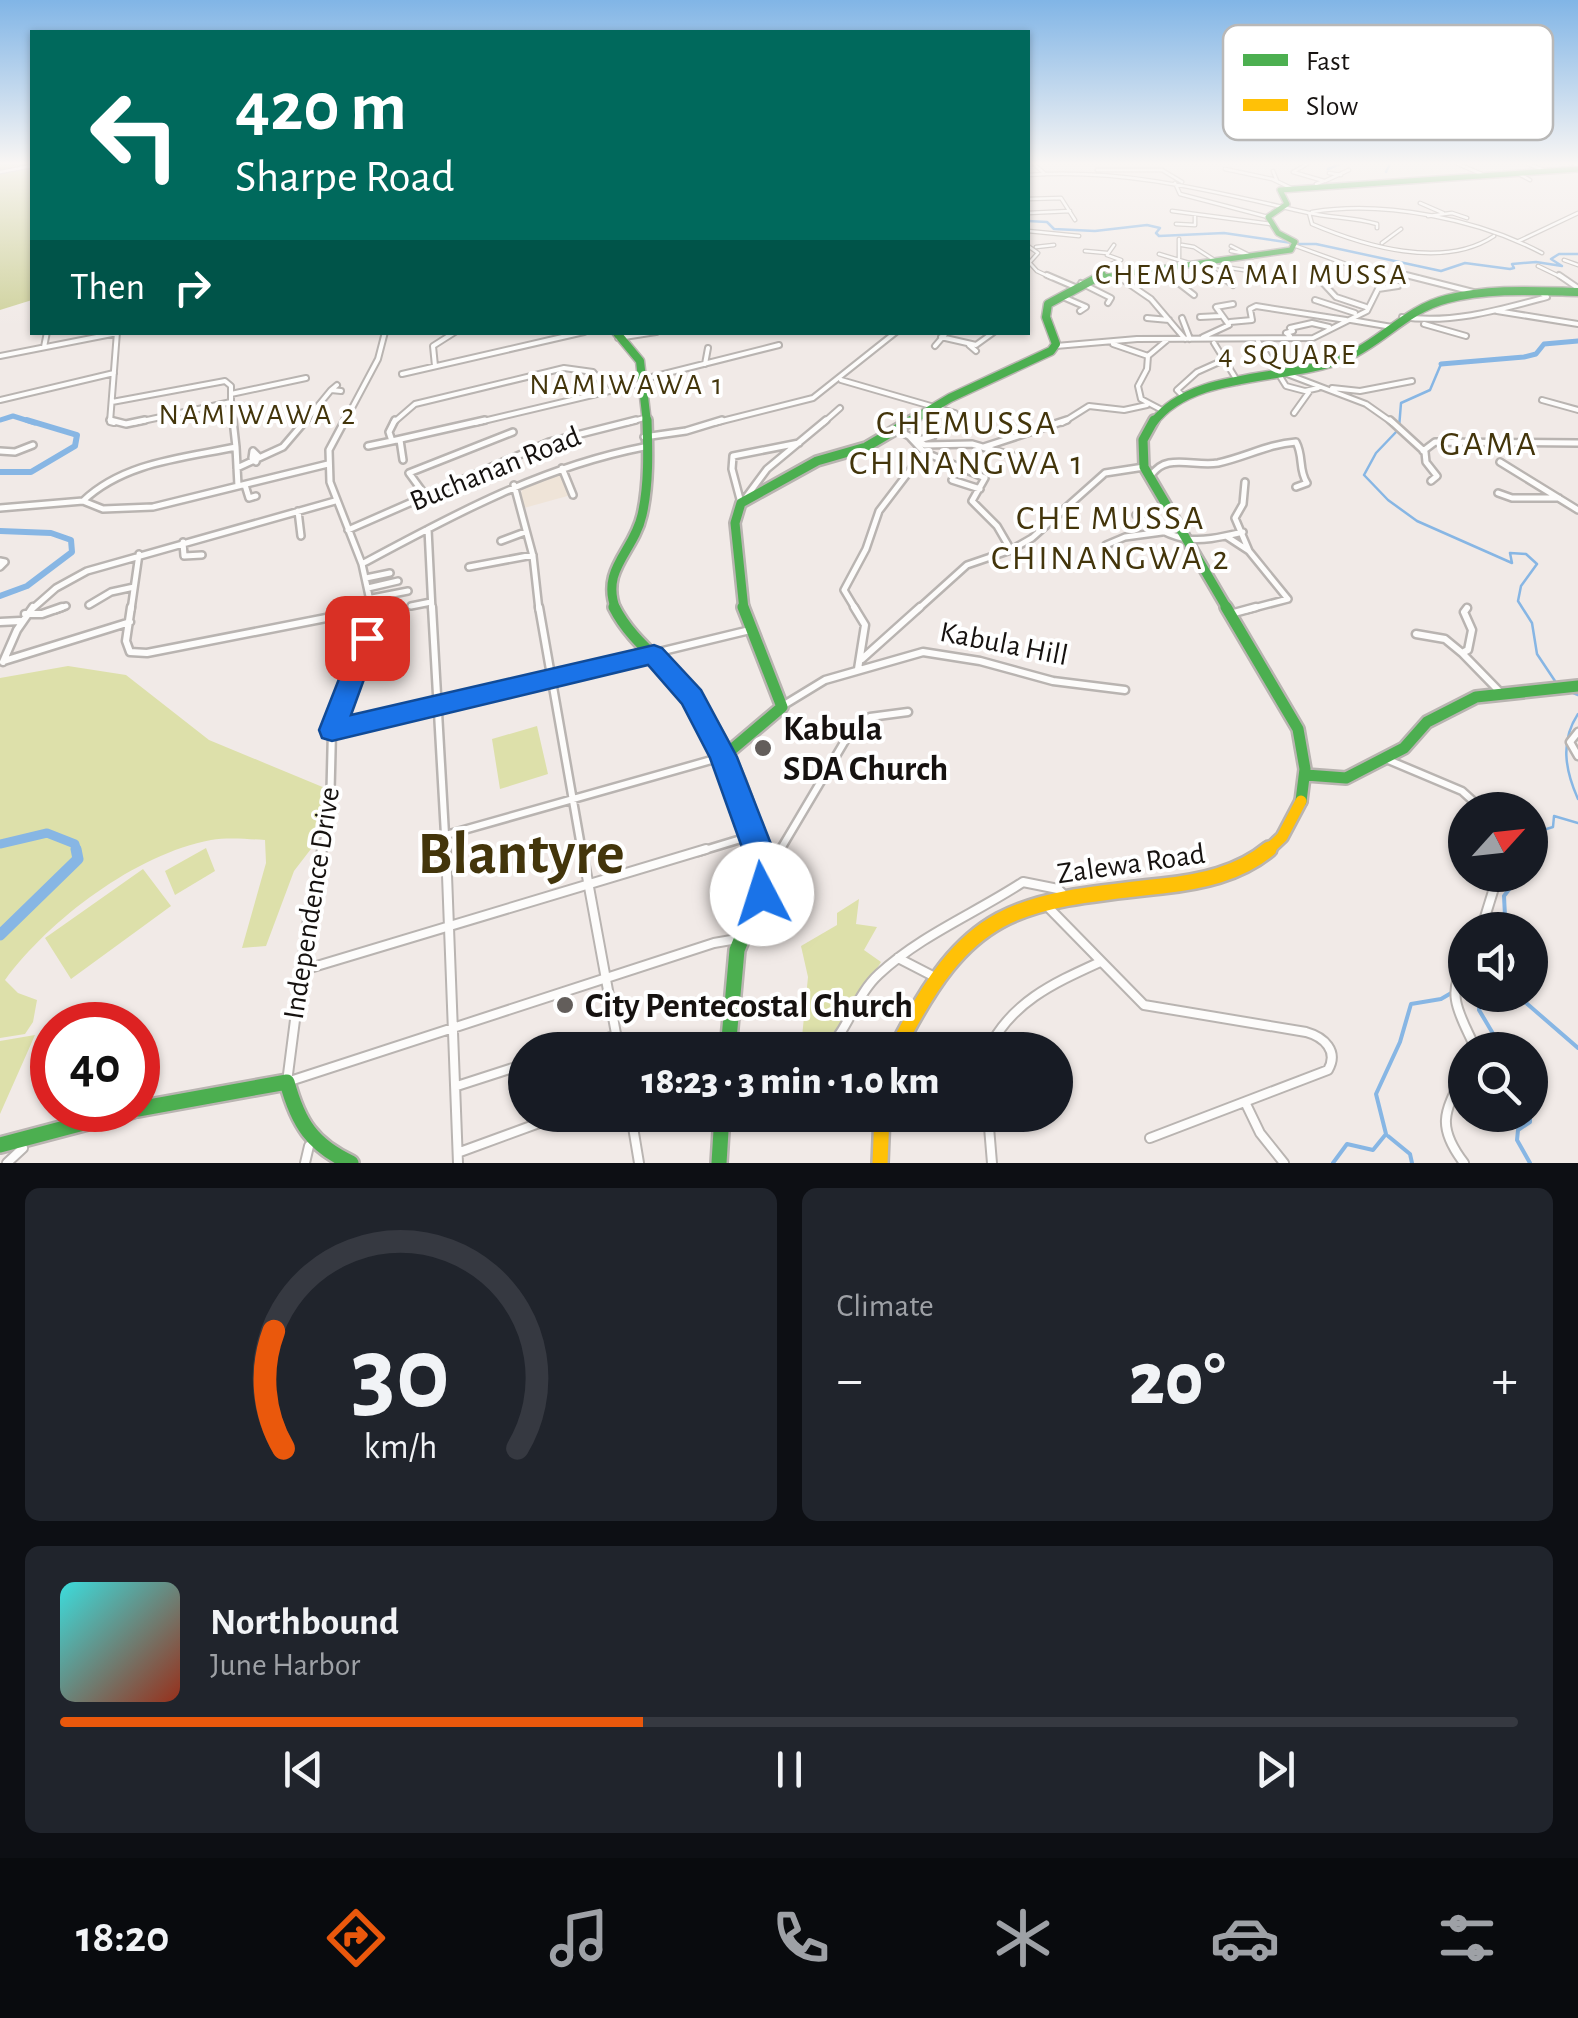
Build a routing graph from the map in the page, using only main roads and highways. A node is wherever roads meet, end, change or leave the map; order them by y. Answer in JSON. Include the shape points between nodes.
{"nodes":[{"id":1,"x":1271,"y":218,"type":"edge"},
{"id":2,"x":1578,"y":290,"type":"edge"},
{"id":3,"x":617,"y":336,"type":"edge"},
{"id":4,"x":1578,"y":686,"type":"edge"},
{"id":5,"x":724,"y":757,"type":"junction"},
{"id":6,"x":1306,"y":775,"type":"junction"},
{"id":7,"x":730,"y":1032,"type":"edge"},
{"id":8,"x":906,"y":1032,"type":"edge"},
{"id":9,"x":160,"y":1106,"type":"edge"},
{"id":10,"x":44,"y":1132,"type":"edge"},
{"id":11,"x":721,"y":1132,"type":"edge"},
{"id":12,"x":881,"y":1132,"type":"edge"},
{"id":13,"x":0,"y":1145,"type":"edge"},
{"id":14,"x":342,"y":1162,"type":"edge"},
{"id":15,"x":719,"y":1163,"type":"edge"},
{"id":16,"x":880,"y":1163,"type":"edge"}],
"edges":[{"from":1,"to":5,"type":"main road","name":"Kabula Hill","via":[[1296,246],[1114,272],[1078,285],[1046,308],[1056,346],[1027,365],[744,500],[735,523],[742,604],[782,707]]},
{"from":2,"to":6,"type":"main road","name":"Zalewa Road","via":[[1434,303],[1402,317],[1353,356],[1184,397],[1160,410],[1141,434],[1147,472],[1291,715]]},
{"from":3,"to":5,"type":"main road","via":[[640,360],[644,381],[644,508],[610,588],[619,611],[692,698]]},
{"from":4,"to":6,"type":"main road","via":[[1500,692],[1461,703],[1426,722],[1404,748],[1346,778]]},
{"from":5,"to":7,"type":"main road","via":[[765,867],[762,894],[740,940]]},
{"from":6,"to":8,"type":"main road","name":"Zalewa Road","via":[[1300,808],[1282,840],[1241,869],[1194,881],[1064,895],[1019,908],[978,934],[935,977]]},
{"from":9,"to":14,"type":"main road","via":[[287,1082],[300,1133]]},
{"from":10,"to":13,"type":"main road"},
{"from":11,"to":15,"type":"main road"},
{"from":12,"to":16,"type":"main road"}]}
